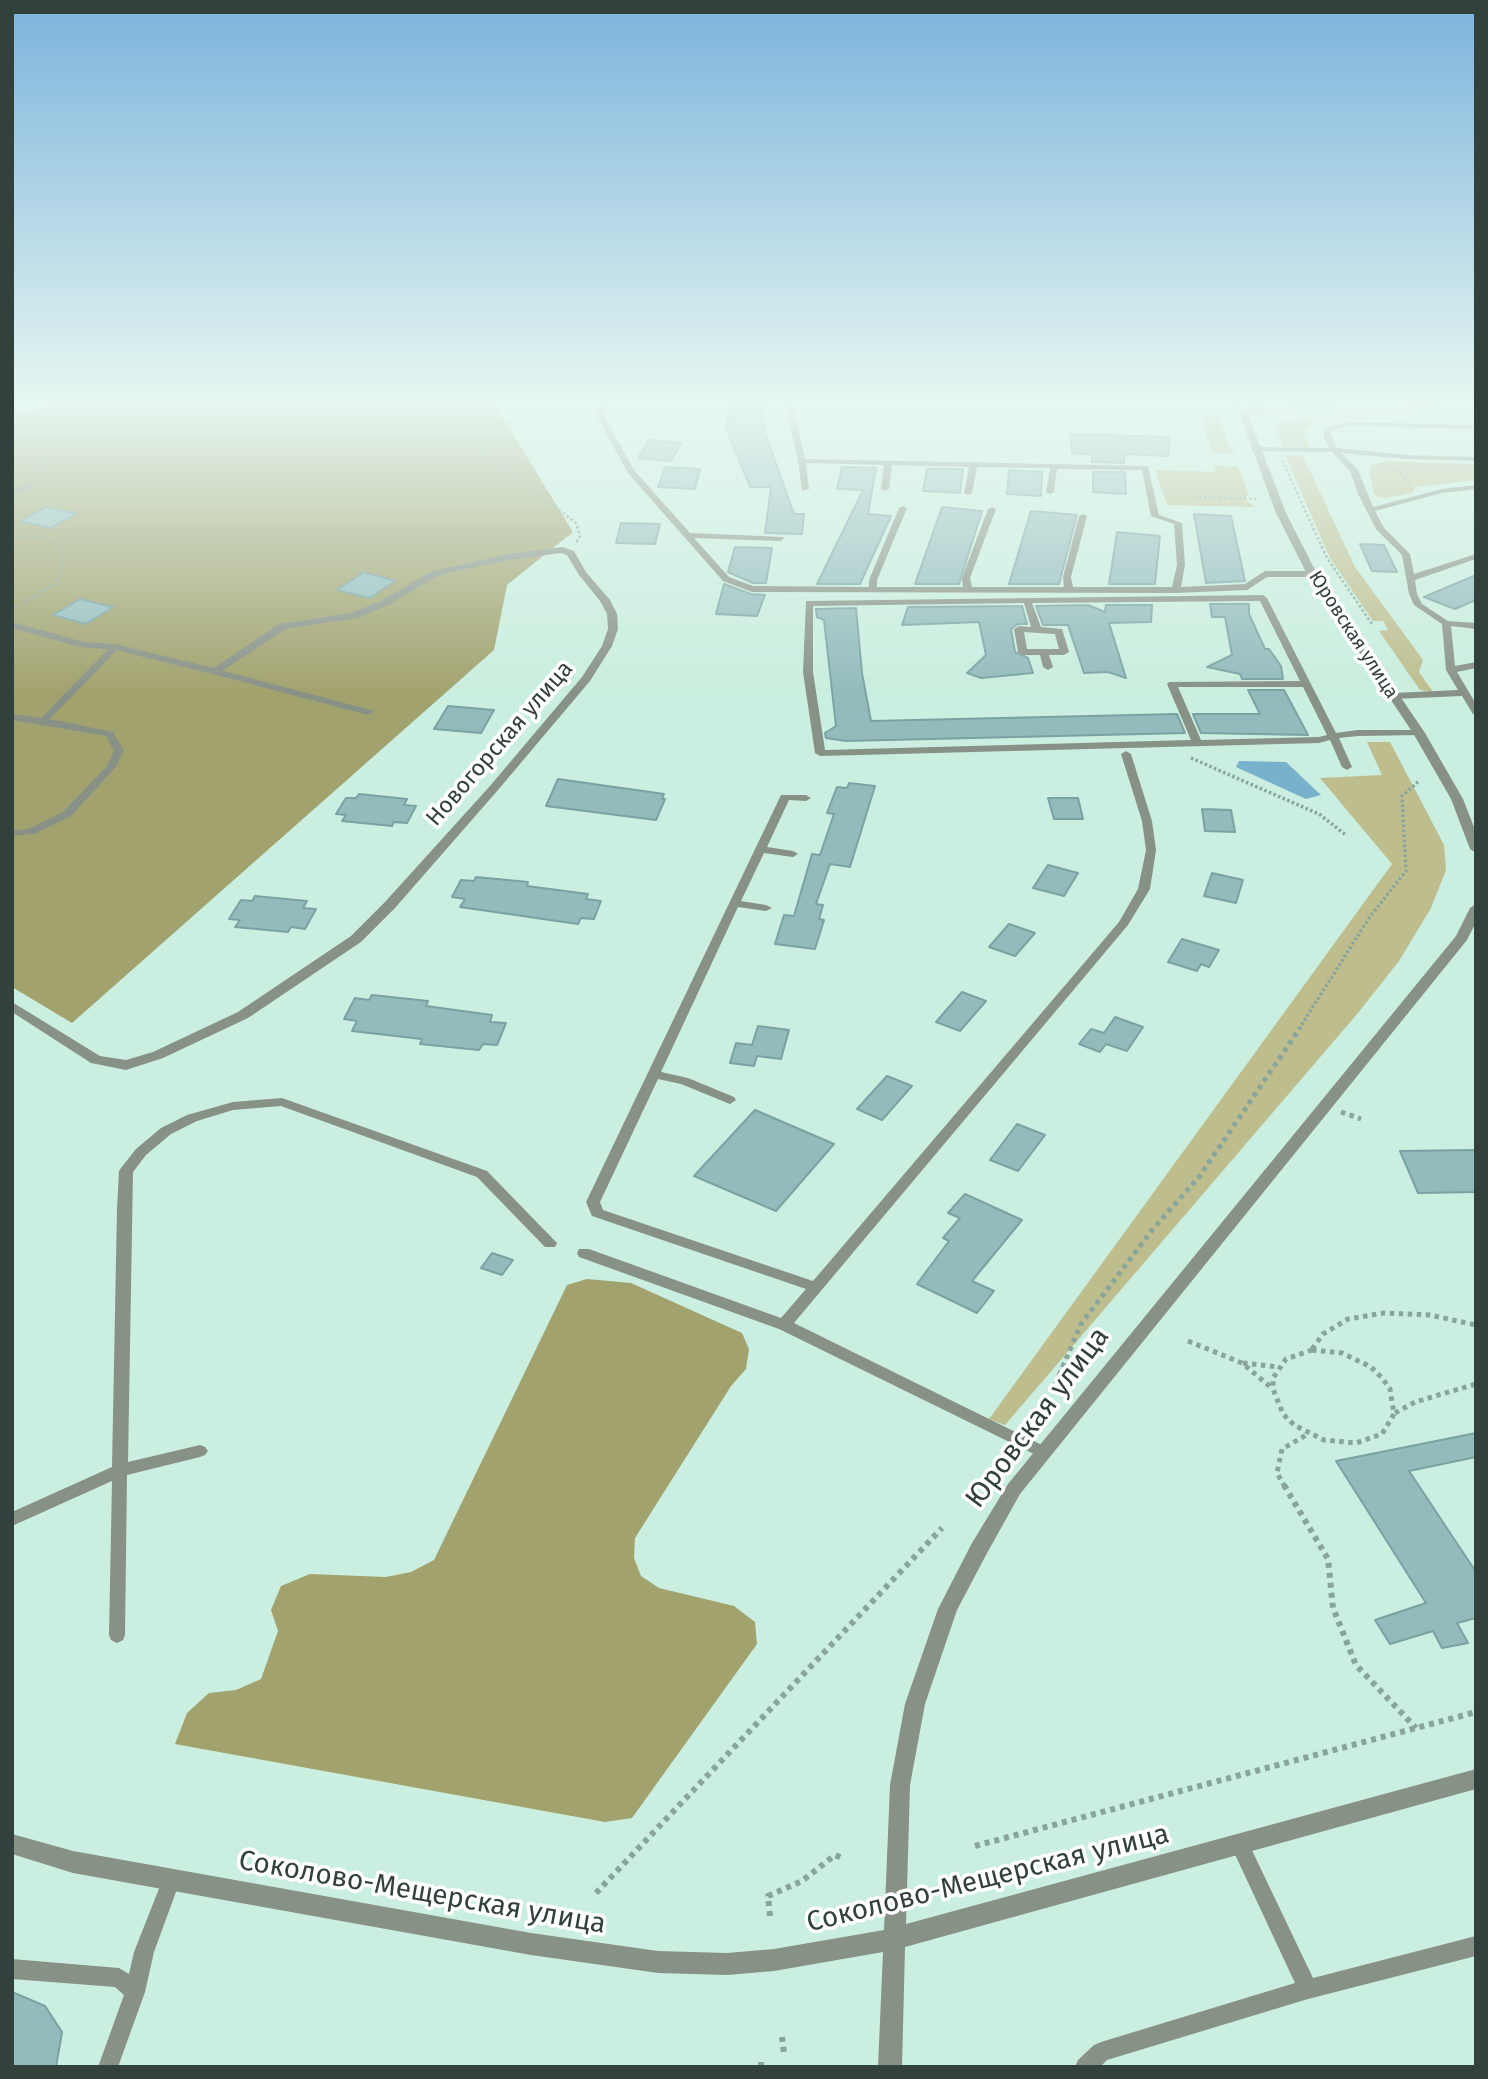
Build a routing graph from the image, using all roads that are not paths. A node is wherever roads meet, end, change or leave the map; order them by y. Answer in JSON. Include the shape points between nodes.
{"nodes":[{"id":1,"x":656,"y":500,"type":"edge"},
{"id":2,"x":1151,"y":500,"type":"edge"},
{"id":3,"x":1276,"y":500,"type":"edge"},
{"id":4,"x":1366,"y":500,"type":"edge"},
{"id":5,"x":1410,"y":500,"type":"edge"},
{"id":6,"x":903,"y":509,"type":"dead end"},
{"id":7,"x":992,"y":509,"type":"dead end"},
{"id":8,"x":1370,"y":510,"type":"junction"},
{"id":9,"x":1083,"y":516,"type":"dead end"},
{"id":10,"x":687,"y":535,"type":"junction"},
{"id":11,"x":780,"y":539,"type":"dead end"},
{"id":12,"x":1476,"y":556,"type":"edge"},
{"id":13,"x":1312,"y":574,"type":"junction"},
{"id":14,"x":1411,"y":578,"type":"junction"},
{"id":15,"x":873,"y":590,"type":"junction"},
{"id":16,"x":968,"y":590,"type":"junction"},
{"id":17,"x":1069,"y":590,"type":"junction"},
{"id":18,"x":1176,"y":590,"type":"junction"},
{"id":19,"x":1027,"y":600,"type":"junction"},
{"id":20,"x":1446,"y":623,"type":"junction"},
{"id":21,"x":12,"y":625,"type":"edge"},
{"id":22,"x":1476,"y":626,"type":"edge"},
{"id":23,"x":1037,"y":630,"type":"junction"},
{"id":24,"x":115,"y":648,"type":"junction"},
{"id":25,"x":1044,"y":652,"type":"junction"},
{"id":26,"x":1476,"y":665,"type":"edge"},
{"id":27,"x":1048,"y":667,"type":"dead end"},
{"id":28,"x":1451,"y":670,"type":"junction"},
{"id":29,"x":216,"y":672,"type":"junction"},
{"id":30,"x":1307,"y":684,"type":"junction"},
{"id":31,"x":1462,"y":693,"type":"junction"},
{"id":32,"x":1393,"y":696,"type":"junction"},
{"id":33,"x":368,"y":712,"type":"dead end"},
{"id":34,"x":1476,"y":712,"type":"edge"},
{"id":35,"x":12,"y":717,"type":"edge"},
{"id":36,"x":43,"y":721,"type":"junction"},
{"id":37,"x":1419,"y":733,"type":"junction"},
{"id":38,"x":1333,"y":736,"type":"junction"},
{"id":39,"x":1197,"y":742,"type":"junction"},
{"id":40,"x":1126,"y":754,"type":"dead end"},
{"id":41,"x":1347,"y":767,"type":"dead end"},
{"id":42,"x":806,"y":798,"type":"dead end"},
{"id":43,"x":12,"y":833,"type":"edge"},
{"id":44,"x":761,"y":849,"type":"junction"},
{"id":45,"x":1476,"y":849,"type":"edge"},
{"id":46,"x":793,"y":854,"type":"dead end"},
{"id":47,"x":735,"y":903,"type":"junction"},
{"id":48,"x":766,"y":908,"type":"dead end"},
{"id":49,"x":1476,"y":908,"type":"edge"},
{"id":50,"x":1470,"y":934,"type":"edge"},
{"id":51,"x":12,"y":1006,"type":"edge"},
{"id":52,"x":654,"y":1074,"type":"junction"},
{"id":53,"x":730,"y":1100,"type":"dead end"},
{"id":54,"x":550,"y":1243,"type":"dead end"},
{"id":55,"x":584,"y":1253,"type":"dead end"},
{"id":56,"x":816,"y":1287,"type":"junction"},
{"id":57,"x":784,"y":1325,"type":"junction"},
{"id":58,"x":200,"y":1451,"type":"dead end"},
{"id":59,"x":1043,"y":1452,"type":"junction"},
{"id":60,"x":118,"y":1471,"type":"junction"},
{"id":61,"x":12,"y":1519,"type":"edge"},
{"id":62,"x":117,"y":1635,"type":"dead end"},
{"id":63,"x":1476,"y":1779,"type":"edge"},
{"id":64,"x":12,"y":1843,"type":"edge"},
{"id":65,"x":1240,"y":1846,"type":"junction"},
{"id":66,"x":171,"y":1881,"type":"junction"},
{"id":67,"x":893,"y":1939,"type":"junction"},
{"id":68,"x":1476,"y":1946,"type":"edge"},
{"id":69,"x":12,"y":1969,"type":"edge"},
{"id":70,"x":1308,"y":1989,"type":"junction"},
{"id":71,"x":135,"y":1992,"type":"junction"},
{"id":72,"x":108,"y":2067,"type":"edge"},
{"id":73,"x":890,"y":2067,"type":"edge"},
{"id":74,"x":1086,"y":2067,"type":"edge"}],
"edges":[{"from":1,"to":10,"type":"lane"},
{"from":2,"to":18,"type":"lane","via":[[1155,516],[1178,523],[1181,565]]},
{"from":3,"to":13,"type":"street","name":"Юровская улица"},
{"from":4,"to":8,"type":"lane"},
{"from":5,"to":8,"type":"lane"},
{"from":6,"to":15,"type":"lane"},
{"from":7,"to":16,"type":"lane","via":[[966,578]]},
{"from":8,"to":14,"type":"lane","via":[[1380,529],[1406,554]]},
{"from":9,"to":17,"type":"lane","via":[[1067,577]]},
{"from":10,"to":11,"type":"lane"},
{"from":10,"to":15,"type":"lane","via":[[726,579],[752,589]]},
{"from":12,"to":14,"type":"lane"},
{"from":13,"to":18,"type":"lane","via":[[1265,574],[1247,587]]},
{"from":13,"to":32,"type":"street","name":"Юровская улица"},
{"from":14,"to":20,"type":"lane","via":[[1418,605]]},
{"from":15,"to":16,"type":"lane"},
{"from":16,"to":17,"type":"lane"},
{"from":17,"to":18,"type":"lane"},
{"from":19,"to":23,"type":"lane"},
{"from":19,"to":30,"type":"lane","via":[[1263,598]]},
{"from":19,"to":39,"type":"lane","via":[[809,603],[808,672],[820,753]]},
{"from":20,"to":22,"type":"lane"},
{"from":20,"to":28,"type":"lane"},
{"from":21,"to":24,"type":"street","via":[[83,645]]},
{"from":23,"to":25,"type":"lane","via":[[1019,629],[1023,652]]},
{"from":23,"to":25,"type":"lane","via":[[1059,631],[1064,652]]},
{"from":24,"to":29,"type":"street"},
{"from":24,"to":36,"type":"lane"},
{"from":25,"to":27,"type":"lane"},
{"from":26,"to":28,"type":"lane"},
{"from":28,"to":31,"type":"lane"},
{"from":29,"to":33,"type":"lane"},
{"from":29,"to":51,"type":"street","name":"Новогорская улица","via":[[284,626],[354,616],[432,575],[509,556],[571,553],[612,614],[607,646],[586,679],[390,905],[356,939],[243,1015],[126,1065],[96,1060]]},
{"from":30,"to":38,"type":"lane"},
{"from":30,"to":39,"type":"lane","via":[[1172,684]]},
{"from":31,"to":32,"type":"lane"},
{"from":31,"to":34,"type":"lane"},
{"from":32,"to":37,"type":"street","name":"Юровская улица"},
{"from":35,"to":36,"type":"lane"},
{"from":36,"to":43,"type":"lane","via":[[110,734],[119,751],[111,767],[67,814],[30,832]]},
{"from":37,"to":38,"type":"lane"},
{"from":37,"to":45,"type":"street","name":"Юровская улица","via":[[1458,799]]},
{"from":38,"to":39,"type":"lane"},
{"from":38,"to":41,"type":"lane"},
{"from":40,"to":56,"type":"lane","via":[[1151,850],[1144,889],[1124,923]]},
{"from":42,"to":44,"type":"lane","via":[[785,797]]},
{"from":44,"to":46,"type":"lane"},
{"from":44,"to":47,"type":"lane"},
{"from":47,"to":48,"type":"lane"},
{"from":47,"to":52,"type":"lane"},
{"from":49,"to":50,"type":"street","name":"Юровская улица"},
{"from":50,"to":59,"type":"street","name":"Юровская улица"},
{"from":52,"to":53,"type":"lane","via":[[684,1080]]},
{"from":52,"to":56,"type":"lane","via":[[593,1202],[597,1213]]},
{"from":54,"to":60,"type":"lane","via":[[482,1174],[282,1102],[233,1106],[166,1131],[126,1171]]},
{"from":55,"to":57,"type":"lane"},
{"from":56,"to":57,"type":"lane"},
{"from":57,"to":59,"type":"lane"},
{"from":58,"to":60,"type":"lane"},
{"from":59,"to":67,"type":"street","name":"Юровская улица","via":[[978,1549],[948,1609],[915,1704],[900,1785]]},
{"from":60,"to":61,"type":"lane"},
{"from":60,"to":62,"type":"lane"},
{"from":63,"to":65,"type":"street","name":"Соколово-Мещерская улица"},
{"from":64,"to":66,"type":"street","name":"Соколово-Мещерская улица","via":[[74,1862]]},
{"from":65,"to":67,"type":"street","name":"Соколово-Мещерская улица"},
{"from":65,"to":70,"type":"lane"},
{"from":66,"to":67,"type":"street","name":"Соколово-Мещерская улица","via":[[658,1962],[774,1960]]},
{"from":66,"to":71,"type":"lane","via":[[144,1952]]},
{"from":67,"to":73,"type":"street","name":"Юровская улица"},
{"from":68,"to":70,"type":"lane"},
{"from":69,"to":71,"type":"lane","via":[[119,1978]]},
{"from":70,"to":74,"type":"lane","via":[[1101,2052]]},
{"from":71,"to":72,"type":"lane"}]}
